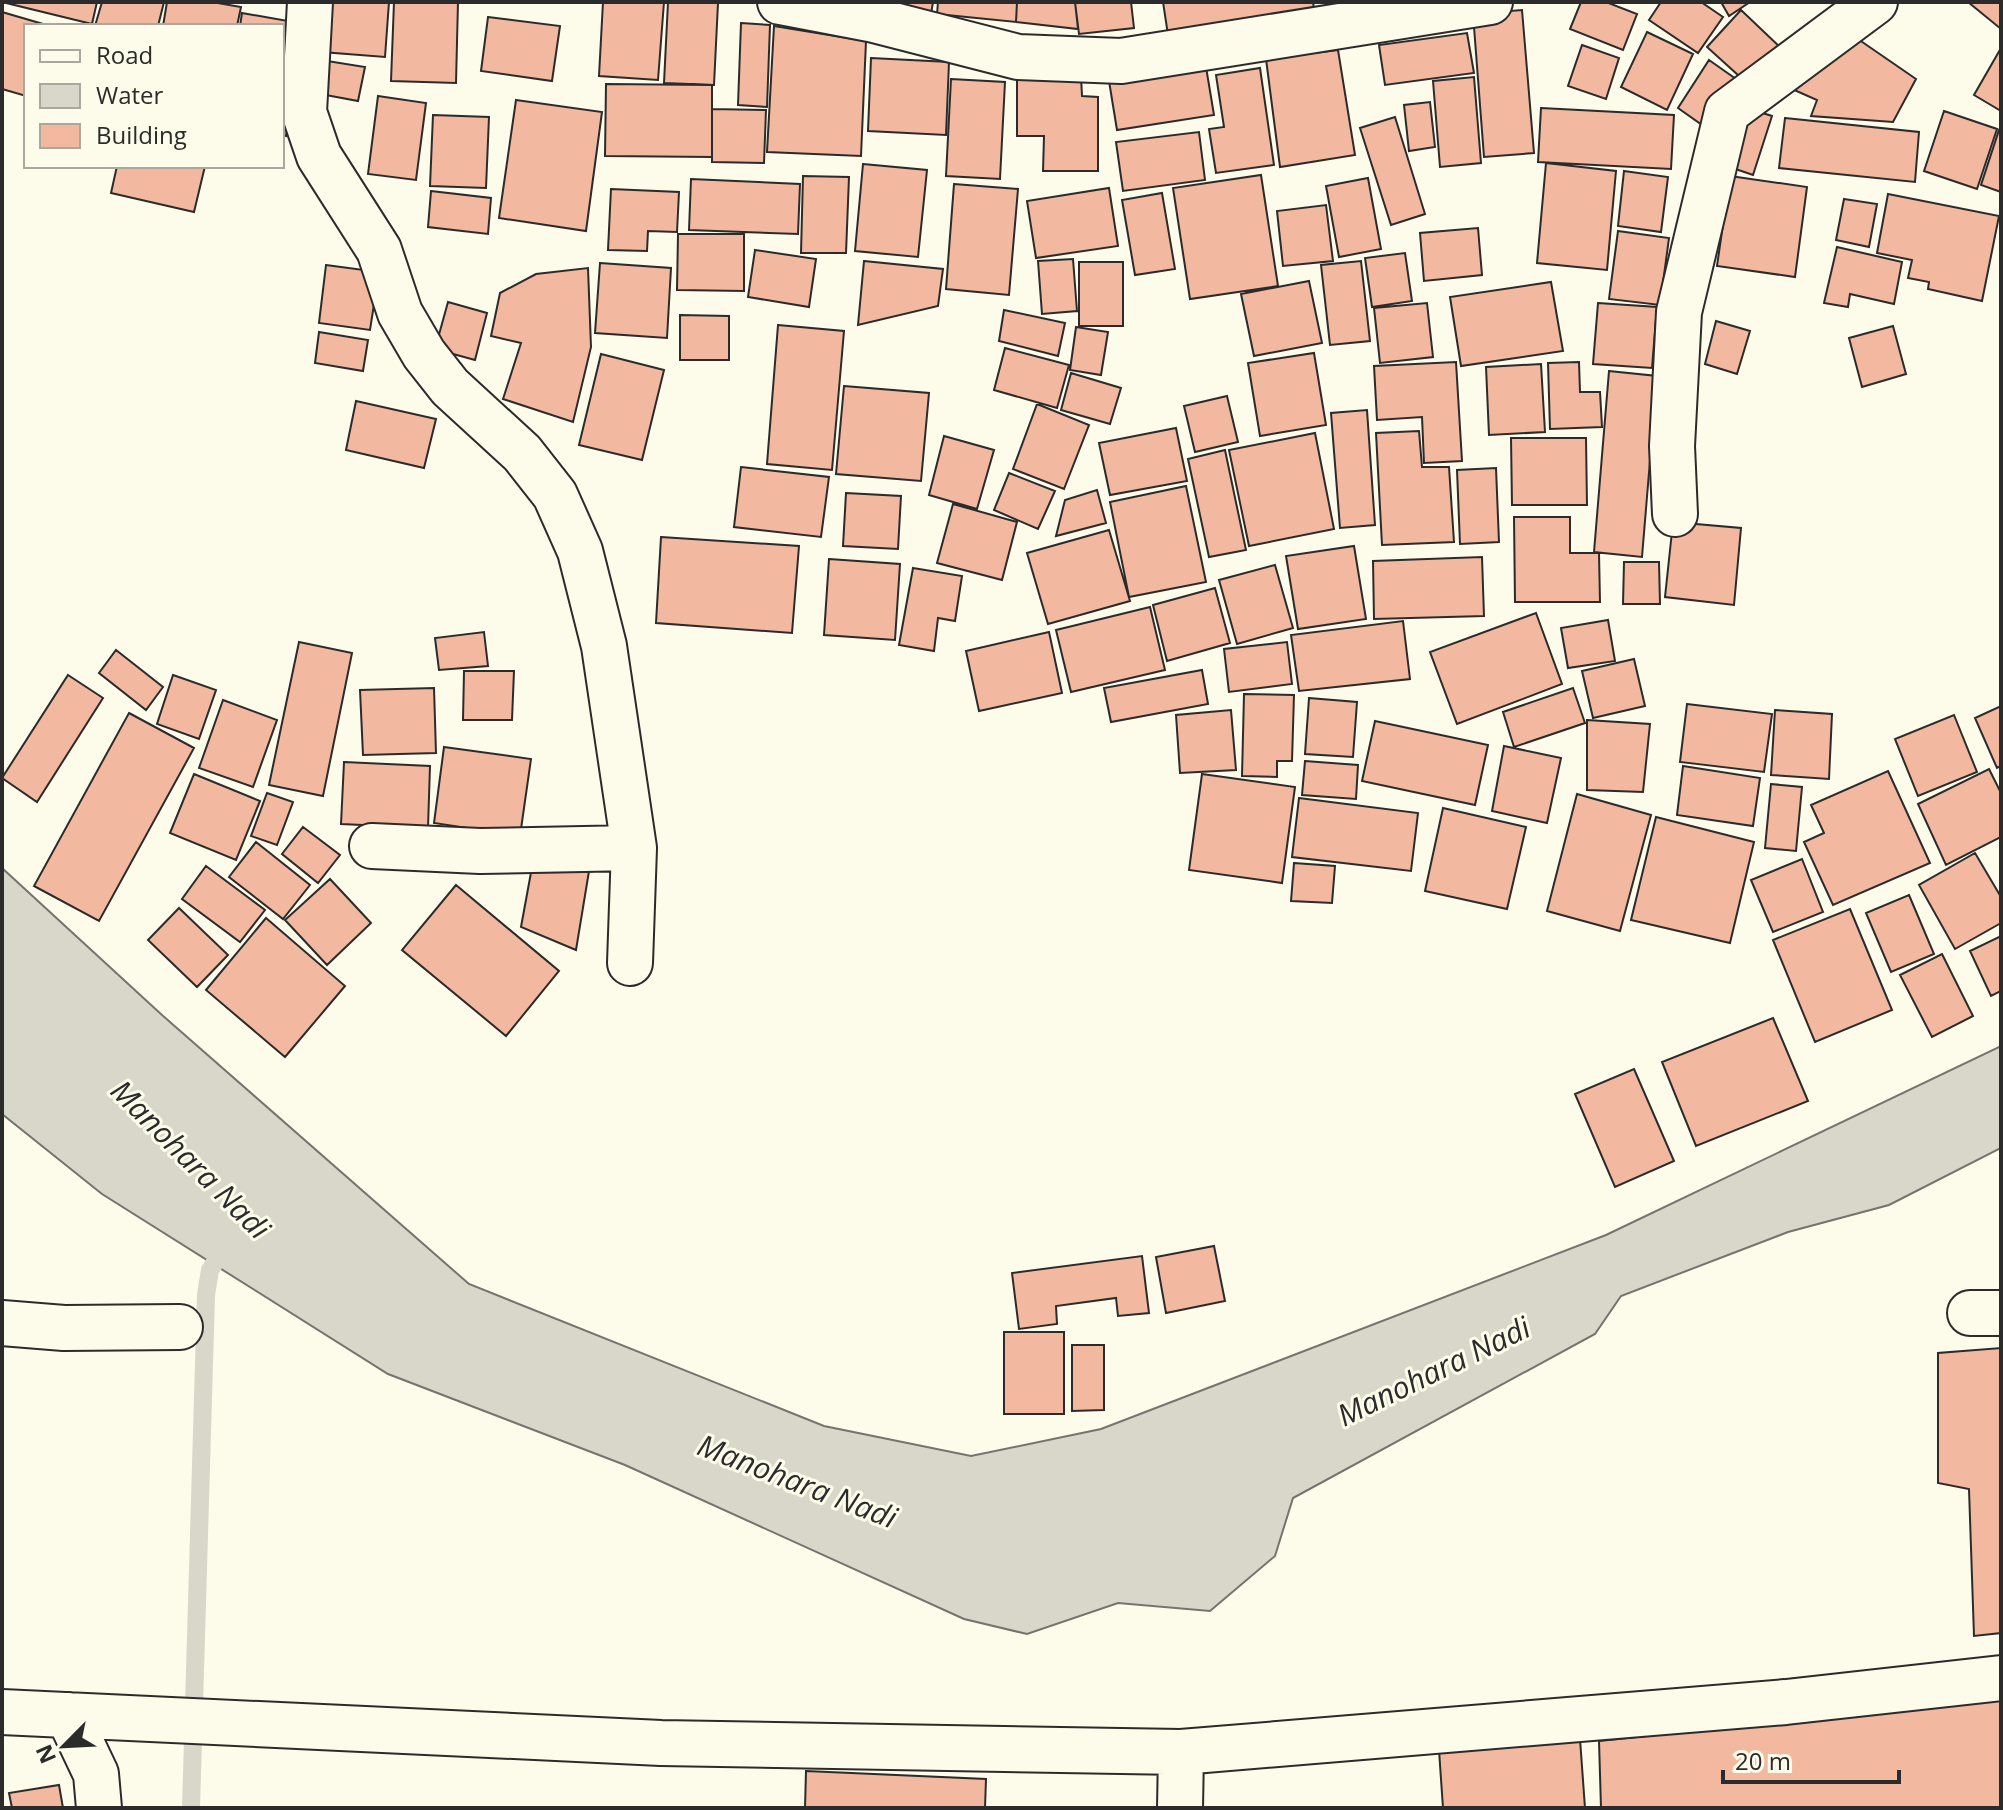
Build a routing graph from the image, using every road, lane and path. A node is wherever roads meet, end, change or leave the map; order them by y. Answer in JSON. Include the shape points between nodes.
{"nodes":[{"id":1,"x":310,"y":2,"type":"edge"},
{"id":2,"x":780,"y":2,"type":"edge"},
{"id":3,"x":1490,"y":2,"type":"edge"},
{"id":4,"x":1875,"y":2,"type":"edge"},
{"id":5,"x":1675,"y":514,"type":"dead end"},
{"id":6,"x":372,"y":846,"type":"dead end"},
{"id":7,"x":634,"y":848,"type":"junction"},
{"id":8,"x":630,"y":963,"type":"dead end"},
{"id":9,"x":2,"y":1323,"type":"edge"},
{"id":10,"x":180,"y":1327,"type":"dead end"},
{"id":11,"x":2001,"y":1678,"type":"edge"},
{"id":12,"x":2,"y":1712,"type":"edge"},
{"id":13,"x":68,"y":1715,"type":"junction"},
{"id":14,"x":1181,"y":1752,"type":"junction"},
{"id":15,"x":99,"y":1808,"type":"edge"},
{"id":16,"x":1180,"y":1808,"type":"edge"}],
"edges":[{"from":1,"to":7,"type":"street","via":[[304,112],[319,156],[379,250],[400,313],[424,354],[450,387],[522,453],[555,495],[580,551],[604,646]]},
{"from":2,"to":3,"type":"street","via":[[1018,57],[1121,61]]},
{"from":4,"to":5,"type":"street","via":[[1727,112],[1679,312],[1672,446]]},
{"from":6,"to":7,"type":"street","via":[[480,851]]},
{"from":7,"to":8,"type":"street"},
{"from":9,"to":10,"type":"street"},
{"from":11,"to":14,"type":"street","via":[[1786,1702]]},
{"from":12,"to":13,"type":"street"},
{"from":13,"to":14,"type":"street","via":[[661,1743]]},
{"from":13,"to":15,"type":"street","via":[[96,1774]]},
{"from":14,"to":16,"type":"street"}]}
